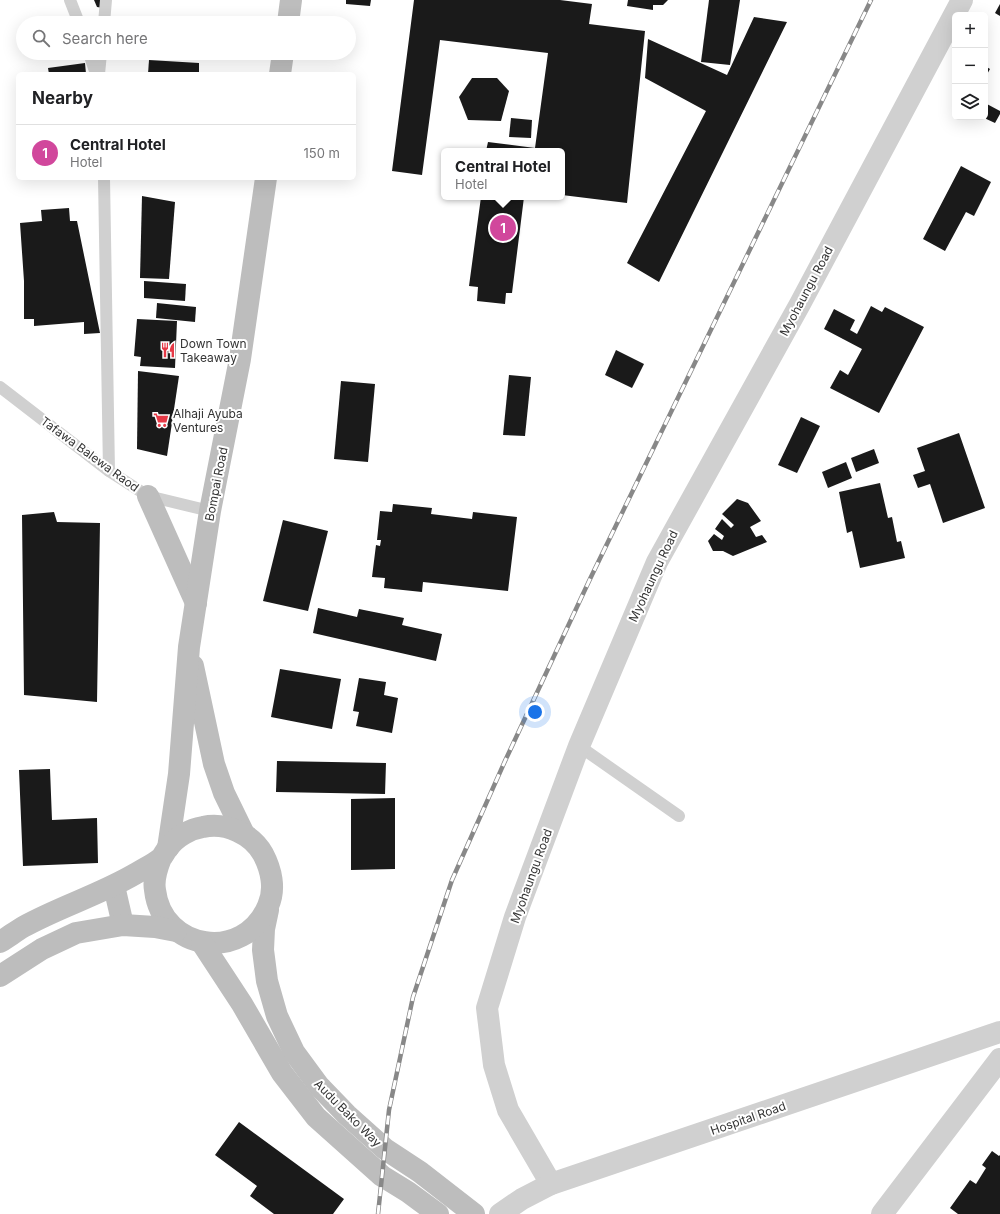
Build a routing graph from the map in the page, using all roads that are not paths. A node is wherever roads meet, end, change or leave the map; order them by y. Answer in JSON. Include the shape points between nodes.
{"nodes":[{"id":1,"x":70,"y":0,"type":"edge"},
{"id":2,"x":106,"y":0,"type":"edge"},
{"id":3,"x":291,"y":0,"type":"edge"},
{"id":4,"x":962,"y":0,"type":"edge"},
{"id":5,"x":76,"y":16,"type":"edge"},
{"id":6,"x":105,"y":16,"type":"edge"},
{"id":7,"x":289,"y":16,"type":"edge"},
{"id":8,"x":91,"y":60,"type":"edge"},
{"id":9,"x":100,"y":60,"type":"edge"},
{"id":10,"x":283,"y":60,"type":"edge"},
{"id":11,"x":95,"y":72,"type":"edge"},
{"id":12,"x":99,"y":72,"type":"edge"},
{"id":13,"x":280,"y":72,"type":"edge"},
{"id":14,"x":104,"y":180,"type":"edge"},
{"id":15,"x":266,"y":180,"type":"edge"},
{"id":16,"x":0,"y":387,"type":"edge"},
{"id":17,"x":109,"y":471,"type":"junction"},
{"id":18,"x":148,"y":496,"type":"junction"},
{"id":19,"x":210,"y":511,"type":"junction"},
{"id":20,"x":196,"y":603,"type":"junction"},
{"id":21,"x":189,"y":647,"type":"junction"},
{"id":22,"x":579,"y":746,"type":"junction"},
{"id":23,"x":679,"y":816,"type":"dead end"},
{"id":24,"x":244,"y":834,"type":"junction"},
{"id":25,"x":164,"y":853,"type":"junction"},
{"id":26,"x":114,"y":886,"type":"junction"},
{"id":27,"x":269,"y":905,"type":"junction"},
{"id":28,"x":123,"y":925,"type":"junction"},
{"id":29,"x":176,"y":931,"type":"junction"},
{"id":30,"x":0,"y":942,"type":"edge"},
{"id":31,"x":202,"y":943,"type":"junction"},
{"id":32,"x":0,"y":976,"type":"edge"},
{"id":33,"x":1000,"y":1032,"type":"edge"},
{"id":34,"x":1000,"y":1059,"type":"edge"},
{"id":35,"x":551,"y":1184,"type":"junction"},
{"id":36,"x":438,"y":1214,"type":"edge"},
{"id":37,"x":474,"y":1214,"type":"edge"},
{"id":38,"x":500,"y":1214,"type":"edge"},
{"id":39,"x":882,"y":1214,"type":"edge"}],
"edges":[{"from":1,"to":5,"type":"lane"},
{"from":2,"to":6,"type":"lane"},
{"from":3,"to":7,"type":"main road"},
{"from":4,"to":22,"type":"street","name":"Myohaungu Road","via":[[800,304],[657,562]]},
{"from":8,"to":11,"type":"lane"},
{"from":9,"to":12,"type":"lane"},
{"from":10,"to":13,"type":"main road"},
{"from":14,"to":17,"type":"lane"},
{"from":15,"to":19,"type":"main road","name":"Bompai Road","via":[[240,360]]},
{"from":16,"to":17,"type":"lane","name":"Tafawa Balewa Raod"},
{"from":17,"to":18,"type":"lane","name":"Tafawa Balewa Raod"},
{"from":18,"to":19,"type":"lane","name":"Tafawa Balewa Raod"},
{"from":18,"to":20,"type":"main road"},
{"from":19,"to":20,"type":"main road","name":"Bompai Road"},
{"from":20,"to":21,"type":"main road","name":"Bompai Road"},
{"from":21,"to":24,"type":"main road","via":[[214,764],[224,793]]},
{"from":21,"to":25,"type":"main road","name":"Bompai Road","via":[[179,774]]},
{"from":22,"to":23,"type":"lane"},
{"from":22,"to":35,"type":"street","name":"Myohaungu Road","via":[[515,918],[487,1008],[494,1065],[508,1110]]},
{"from":24,"to":25,"type":"main road","via":[[225,826],[204,826],[184,834]]},
{"from":24,"to":27,"type":"main road","via":[[259,847],[269,865],[272,885]]},
{"from":25,"to":26,"type":"main road"},
{"from":25,"to":29,"type":"main road","via":[[156,873],[155,889],[158,905],[165,919]]},
{"from":26,"to":28,"type":"main road"},
{"from":26,"to":30,"type":"main road","via":[[23,927]]},
{"from":27,"to":31,"type":"main road","via":[[250,931],[235,940],[218,944]]},
{"from":27,"to":37,"type":"main road","name":"Audu Bako Way","via":[[263,950],[267,981],[277,1016],[294,1052],[319,1086],[352,1120],[385,1149],[420,1172]]},
{"from":28,"to":29,"type":"main road"},
{"from":28,"to":32,"type":"main road","via":[[76,933],[42,949]]},
{"from":29,"to":31,"type":"main road"},
{"from":31,"to":36,"type":"main road","name":"Audu Bako Way","via":[[242,1004],[282,1073],[316,1116],[382,1176]]},
{"from":33,"to":35,"type":"street","name":"Hospital Road"},
{"from":34,"to":39,"type":"street"},
{"from":35,"to":38,"type":"street","name":"Hospital Road"}]}
